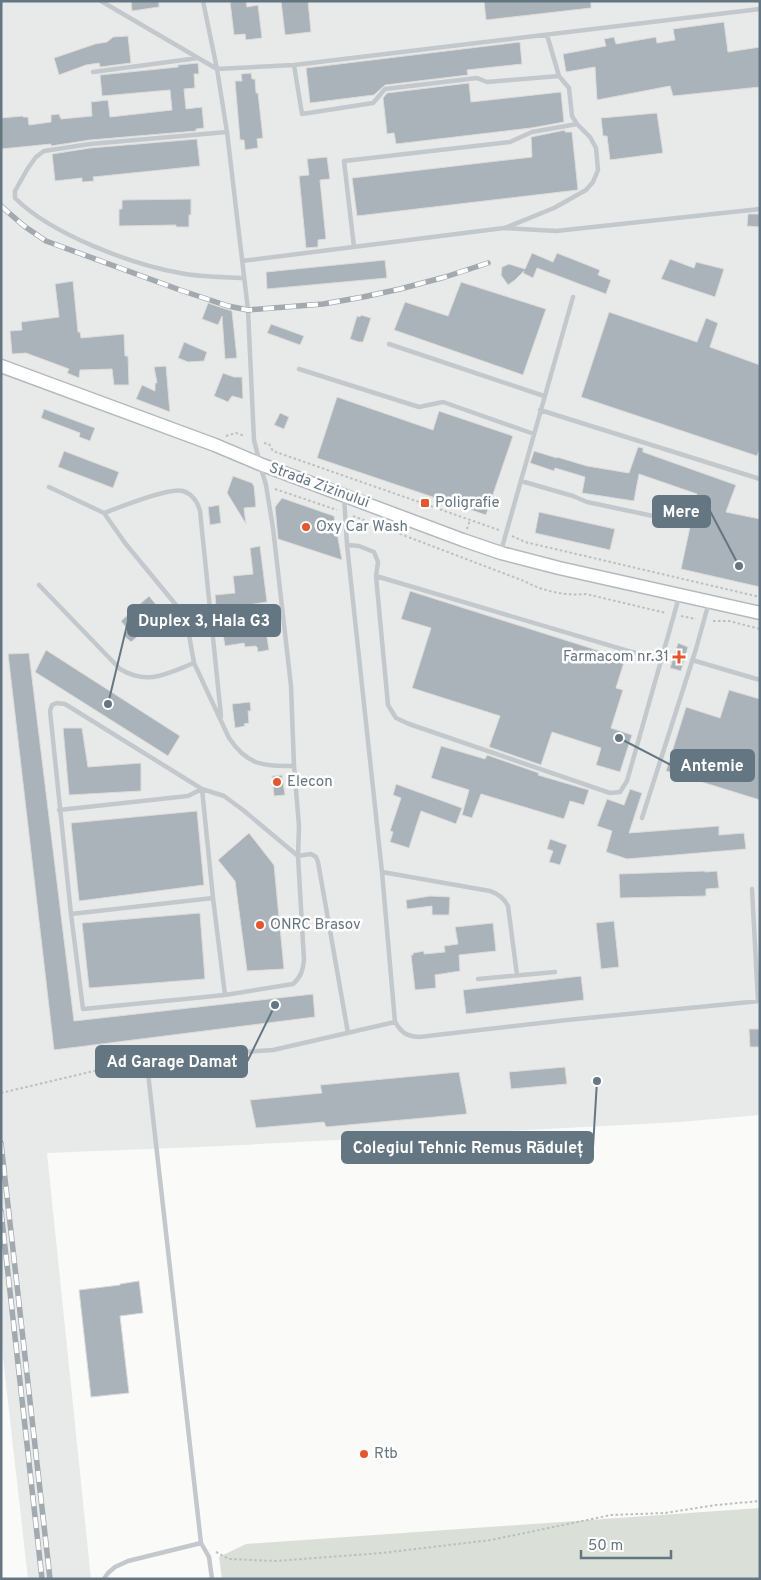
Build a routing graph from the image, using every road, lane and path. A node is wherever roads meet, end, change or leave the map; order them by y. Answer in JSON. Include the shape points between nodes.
{"nodes":[{"id":1,"x":101,"y":1,"type":"edge"},
{"id":2,"x":202,"y":1,"type":"edge"},
{"id":3,"x":760,"y":9,"type":"edge"},
{"id":4,"x":547,"y":34,"type":"junction"},
{"id":5,"x":199,"y":58,"type":"junction"},
{"id":6,"x":294,"y":65,"type":"junction"},
{"id":7,"x":217,"y":69,"type":"junction"},
{"id":8,"x":93,"y":72,"type":"dead end"},
{"id":9,"x":559,"y":76,"type":"junction"},
{"id":10,"x":577,"y":124,"type":"junction"},
{"id":11,"x":228,"y":132,"type":"junction"},
{"id":12,"x":760,"y":209,"type":"edge"},
{"id":13,"x":504,"y":228,"type":"junction"},
{"id":14,"x":354,"y":247,"type":"junction"},
{"id":15,"x":242,"y":261,"type":"junction"},
{"id":16,"x":244,"y":278,"type":"junction"},
{"id":17,"x":572,"y":297,"type":"dead end"},
{"id":18,"x":389,"y":344,"type":"dead end"},
{"id":19,"x":1,"y":366,"type":"edge"},
{"id":20,"x":299,"y":369,"type":"dead end"},
{"id":21,"x":544,"y":396,"type":"junction"},
{"id":22,"x":540,"y":410,"type":"junction"},
{"id":23,"x":534,"y":434,"type":"junction"},
{"id":24,"x":226,"y":436,"type":"dead end"},
{"id":25,"x":254,"y":440,"type":"junction"},
{"id":26,"x":260,"y":464,"type":"junction"},
{"id":27,"x":760,"y":480,"type":"edge"},
{"id":28,"x":522,"y":481,"type":"junction"},
{"id":29,"x":266,"y":485,"type":"junction"},
{"id":30,"x":48,"y":487,"type":"dead end"},
{"id":31,"x":344,"y":495,"type":"junction"},
{"id":32,"x":104,"y":513,"type":"junction"},
{"id":33,"x":346,"y":514,"type":"junction"},
{"id":34,"x":672,"y":520,"type":"dead end"},
{"id":35,"x":506,"y":533,"type":"junction"},
{"id":36,"x":347,"y":545,"type":"junction"},
{"id":37,"x":501,"y":553,"type":"junction"},
{"id":38,"x":376,"y":576,"type":"junction"},
{"id":39,"x":39,"y":585,"type":"dead end"},
{"id":40,"x":680,"y":594,"type":"junction"},
{"id":41,"x":760,"y":597,"type":"edge"},
{"id":42,"x":710,"y":601,"type":"junction"},
{"id":43,"x":760,"y":613,"type":"edge"},
{"id":44,"x":674,"y":615,"type":"junction"},
{"id":45,"x":704,"y":620,"type":"junction"},
{"id":46,"x":760,"y":629,"type":"edge"},
{"id":47,"x":692,"y":660,"type":"junction"},
{"id":48,"x":662,"y":661,"type":"junction"},
{"id":49,"x":194,"y":663,"type":"junction"},
{"id":50,"x":760,"y":680,"type":"edge"},
{"id":51,"x":222,"y":721,"type":"junction"},
{"id":52,"x":294,"y":766,"type":"junction"},
{"id":53,"x":202,"y":789,"type":"junction"},
{"id":54,"x":60,"y":810,"type":"junction"},
{"id":55,"x":642,"y":818,"type":"dead end"},
{"id":56,"x":298,"y":856,"type":"junction"},
{"id":57,"x":382,"y":872,"type":"junction"},
{"id":58,"x":752,"y":889,"type":"dead end"},
{"id":59,"x":213,"y":898,"type":"junction"},
{"id":60,"x":71,"y":914,"type":"junction"},
{"id":61,"x":555,"y":972,"type":"dead end"},
{"id":62,"x":517,"y":975,"type":"junction"},
{"id":63,"x":478,"y":979,"type":"dead end"},
{"id":64,"x":225,"y":995,"type":"junction"},
{"id":65,"x":759,"y":1001,"type":"edge"},
{"id":66,"x":395,"y":1022,"type":"junction"},
{"id":67,"x":348,"y":1033,"type":"junction"},
{"id":68,"x":155,"y":1057,"type":"junction"},
{"id":69,"x":1,"y":1093,"type":"edge"},
{"id":70,"x":760,"y":1502,"type":"edge"},
{"id":71,"x":201,"y":1543,"type":"junction"},
{"id":72,"x":104,"y":1579,"type":"edge"},
{"id":73,"x":212,"y":1579,"type":"edge"}],
"edges":[{"from":1,"to":5,"type":"lane"},
{"from":2,"to":7,"type":"lane"},
{"from":3,"to":4,"type":"lane"},
{"from":4,"to":6,"type":"lane"},
{"from":4,"to":9,"type":"lane"},
{"from":5,"to":7,"type":"lane"},
{"from":5,"to":8,"type":"lane"},
{"from":6,"to":7,"type":"lane"},
{"from":6,"to":9,"type":"lane","via":[[302,114],[373,103],[385,89],[477,78],[487,82]]},
{"from":7,"to":11,"type":"lane"},
{"from":9,"to":10,"type":"lane","via":[[568,88],[572,116]]},
{"from":10,"to":13,"type":"lane","via":[[596,148],[598,170],[593,182],[586,190],[554,208]]},
{"from":10,"to":14,"type":"lane","via":[[532,132],[510,142],[344,162]]},
{"from":11,"to":15,"type":"lane"},
{"from":11,"to":16,"type":"lane","via":[[44,151],[28,168],[15,191],[15,198],[54,227],[141,264],[181,274]]},
{"from":12,"to":13,"type":"lane","via":[[556,231]]},
{"from":13,"to":14,"type":"lane"},
{"from":14,"to":15,"type":"lane"},
{"from":15,"to":16,"type":"lane"},
{"from":16,"to":25,"type":"lane"},
{"from":17,"to":21,"type":"lane"},
{"from":18,"to":21,"type":"lane"},
{"from":19,"to":26,"type":"main road","name":"Strada Zizinului"},
{"from":20,"to":23,"type":"lane","via":[[419,408],[443,402]]},
{"from":21,"to":22,"type":"lane"},
{"from":22,"to":23,"type":"lane"},
{"from":22,"to":27,"type":"lane"},
{"from":23,"to":28,"type":"lane"},
{"from":24,"to":25,"type":"path","via":[[236,432]]},
{"from":25,"to":26,"type":"lane"},
{"from":25,"to":35,"type":"path","via":[[268,444],[273,451]]},
{"from":26,"to":29,"type":"lane"},
{"from":26,"to":31,"type":"main road","name":"Strada Zizinului"},
{"from":28,"to":34,"type":"lane","via":[[587,502]]},
{"from":28,"to":35,"type":"lane"},
{"from":29,"to":33,"type":"path"},
{"from":29,"to":52,"type":"lane","via":[[291,686]]},
{"from":30,"to":32,"type":"lane"},
{"from":31,"to":33,"type":"lane"},
{"from":31,"to":37,"type":"main road","name":"Strada Zizinului"},
{"from":32,"to":49,"type":"lane","via":[[180,612],[188,628]]},
{"from":32,"to":51,"type":"lane","via":[[170,491],[183,491],[196,501],[200,511]]},
{"from":33,"to":36,"type":"lane"},
{"from":33,"to":44,"type":"path","via":[[534,586],[572,595],[586,594]]},
{"from":35,"to":37,"type":"lane"},
{"from":35,"to":41,"type":"path","via":[[525,542]]},
{"from":36,"to":38,"type":"lane","via":[[374,552],[378,562]]},
{"from":36,"to":57,"type":"lane"},
{"from":37,"to":40,"type":"main road","name":"Strada Zizinului"},
{"from":38,"to":48,"type":"lane"},
{"from":38,"to":48,"type":"lane","via":[[388,705],[396,718],[610,793],[620,792],[627,781]]},
{"from":39,"to":49,"type":"lane","via":[[127,673],[141,678],[156,677]]},
{"from":40,"to":42,"type":"main road","name":"Strada Zizinului"},
{"from":40,"to":44,"type":"lane"},
{"from":42,"to":43,"type":"main road","name":"Strada Zizinului"},
{"from":42,"to":45,"type":"lane"},
{"from":44,"to":45,"type":"path"},
{"from":44,"to":48,"type":"lane"},
{"from":45,"to":46,"type":"path","via":[[729,621]]},
{"from":45,"to":47,"type":"lane"},
{"from":47,"to":50,"type":"lane"},
{"from":47,"to":55,"type":"lane"},
{"from":49,"to":51,"type":"lane"},
{"from":51,"to":52,"type":"lane","via":[[234,746],[248,758],[268,766]]},
{"from":52,"to":56,"type":"lane"},
{"from":53,"to":54,"type":"lane","via":[[188,796]]},
{"from":53,"to":54,"type":"lane","via":[[65,704],[57,703],[50,711]]},
{"from":53,"to":56,"type":"lane","via":[[224,796]]},
{"from":53,"to":59,"type":"lane"},
{"from":54,"to":60,"type":"lane"},
{"from":56,"to":64,"type":"lane","via":[[304,960],[300,977],[293,984]]},
{"from":56,"to":67,"type":"lane","via":[[311,854],[318,862]]},
{"from":57,"to":62,"type":"lane","via":[[498,894],[508,906]]},
{"from":57,"to":66,"type":"lane"},
{"from":58,"to":65,"type":"lane"},
{"from":59,"to":60,"type":"lane"},
{"from":59,"to":64,"type":"lane"},
{"from":60,"to":64,"type":"lane","via":[[83,1009]]},
{"from":61,"to":62,"type":"lane"},
{"from":62,"to":63,"type":"lane"},
{"from":65,"to":66,"type":"lane","via":[[419,1037],[401,1032]]},
{"from":66,"to":67,"type":"lane"},
{"from":67,"to":68,"type":"lane","via":[[273,1050],[231,1053],[181,1049]]},
{"from":68,"to":69,"type":"path"},
{"from":68,"to":71,"type":"lane","via":[[148,1073]]},
{"from":70,"to":71,"type":"path","via":[[665,1513],[612,1515],[491,1540],[275,1561],[229,1559]]},
{"from":71,"to":72,"type":"lane","via":[[128,1561],[115,1567]]},
{"from":71,"to":73,"type":"lane","via":[[209,1557]]}]}
